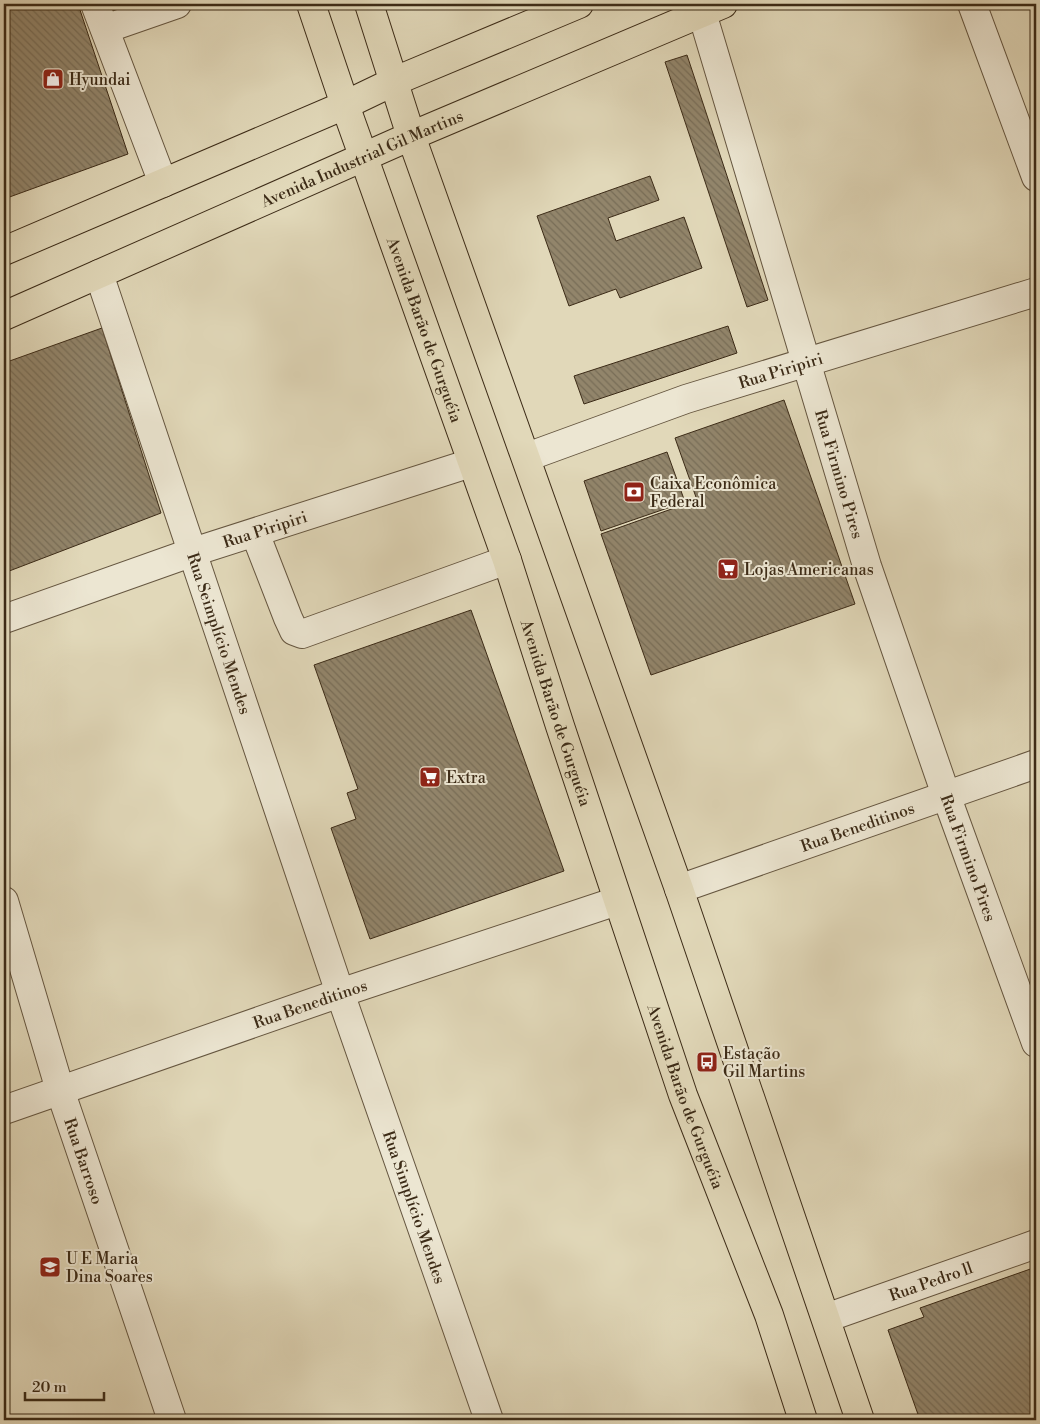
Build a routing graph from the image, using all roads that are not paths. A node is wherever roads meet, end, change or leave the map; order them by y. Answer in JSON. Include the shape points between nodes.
{"nodes":[{"id":1,"x":177,"y":4,"type":"edge"},
{"id":2,"x":311,"y":4,"type":"edge"},
{"id":3,"x":369,"y":4,"type":"edge"},
{"id":4,"x":579,"y":4,"type":"edge"},
{"id":5,"x":972,"y":4,"type":"edge"},
{"id":6,"x":712,"y":8,"type":"edge"},
{"id":7,"x":100,"y":16,"type":"edge"},
{"id":8,"x":395,"y":81,"type":"junction"},
{"id":9,"x":345,"y":105,"type":"junction"},
{"id":10,"x":412,"y":136,"type":"junction"},
{"id":11,"x":364,"y":158,"type":"junction"},
{"id":12,"x":1036,"y":177,"type":"edge"},
{"id":13,"x":163,"y":183,"type":"junction"},
{"id":14,"x":4,"y":251,"type":"edge"},
{"id":15,"x":99,"y":274,"type":"junction"},
{"id":16,"x":1036,"y":292,"type":"edge"},
{"id":17,"x":4,"y":316,"type":"edge"},
{"id":18,"x":806,"y":362,"type":"junction"},
{"id":19,"x":527,"y":457,"type":"junction"},
{"id":20,"x":471,"y":463,"type":"junction"},
{"id":21,"x":254,"y":533,"type":"junction"},
{"id":22,"x":193,"y":552,"type":"junction"},
{"id":23,"x":507,"y":560,"type":"junction"},
{"id":24,"x":4,"y":618,"type":"edge"},
{"id":25,"x":1036,"y":764,"type":"edge"},
{"id":26,"x":946,"y":795,"type":"junction"},
{"id":27,"x":679,"y":889,"type":"junction"},
{"id":28,"x":4,"y":901,"type":"edge"},
{"id":29,"x":617,"y":901,"type":"junction"},
{"id":30,"x":340,"y":993,"type":"junction"},
{"id":31,"x":1031,"y":1010,"type":"edge"},
{"id":32,"x":1036,"y":1043,"type":"edge"},
{"id":33,"x":60,"y":1090,"type":"junction"},
{"id":34,"x":4,"y":1110,"type":"edge"},
{"id":35,"x":1036,"y":1244,"type":"edge"},
{"id":36,"x":826,"y":1318,"type":"junction"},
{"id":37,"x":172,"y":1420,"type":"edge"},
{"id":38,"x":488,"y":1420,"type":"edge"},
{"id":39,"x":804,"y":1420,"type":"edge"},
{"id":40,"x":860,"y":1420,"type":"edge"}],
"edges":[{"from":1,"to":7,"type":"street"},
{"from":2,"to":9,"type":"main road","name":"Avenida Barão de Gurguéia"},
{"from":3,"to":8,"type":"main road"},
{"from":4,"to":8,"type":"main road"},
{"from":5,"to":12,"type":"street"},
{"from":6,"to":10,"type":"main road","name":"Avenida Industrial Gil Martins"},
{"from":6,"to":18,"type":"street","name":"Rua Firmino Pires"},
{"from":7,"to":13,"type":"street"},
{"from":8,"to":9,"type":"main road"},
{"from":8,"to":10,"type":"main road"},
{"from":9,"to":11,"type":"main road","name":"Avenida Barão de Gurguéia"},
{"from":9,"to":13,"type":"main road"},
{"from":10,"to":11,"type":"main road","name":"Avenida Industrial Gil Martins"},
{"from":10,"to":19,"type":"main road"},
{"from":11,"to":15,"type":"main road","name":"Avenida Industrial Gil Martins"},
{"from":11,"to":20,"type":"main road","name":"Avenida Barão de Gurguéia"},
{"from":13,"to":14,"type":"main road"},
{"from":15,"to":17,"type":"main road","name":"Avenida Industrial Gil Martins"},
{"from":15,"to":22,"type":"street","name":"Rua Seimplício Mendes"},
{"from":16,"to":18,"type":"street","name":"Rua Piripiri"},
{"from":18,"to":19,"type":"street","name":"Rua Piripiri","via":[[686,399]]},
{"from":18,"to":26,"type":"street","name":"Rua Firmino Pires","via":[[867,566]]},
{"from":19,"to":27,"type":"main road"},
{"from":20,"to":21,"type":"street","name":"Rua Piripiri"},
{"from":20,"to":23,"type":"main road","name":"Avenida Barão de Gurguéia"},
{"from":21,"to":22,"type":"street","name":"Rua Piripiri"},
{"from":21,"to":23,"type":"street","via":[[294,631],[302,634]]},
{"from":22,"to":24,"type":"street","name":"Rua Piripiri"},
{"from":22,"to":30,"type":"street","name":"Rua Seimplício Mendes"},
{"from":23,"to":29,"type":"main road","name":"Avenida Barão de Gurguéia"},
{"from":25,"to":26,"type":"street","name":"Rua Beneditinos"},
{"from":26,"to":27,"type":"street","name":"Rua Beneditinos"},
{"from":26,"to":31,"type":"street","name":"Rua Firmino Pires"},
{"from":27,"to":36,"type":"main road"},
{"from":28,"to":33,"type":"street","name":"Rua Barroso"},
{"from":29,"to":30,"type":"street","name":"Rua Beneditinos"},
{"from":29,"to":39,"type":"main road","name":"Avenida Barão de Gurguéia","via":[[682,1095],[769,1315]]},
{"from":30,"to":33,"type":"street","name":"Rua Beneditinos"},
{"from":30,"to":38,"type":"street","name":"Rua Simplício Mendes"},
{"from":31,"to":32,"type":"street","name":"Rua Firmino Pires"},
{"from":33,"to":34,"type":"street","name":"Rua Beneditinos"},
{"from":33,"to":37,"type":"street","name":"Rua Barroso"},
{"from":35,"to":36,"type":"street","name":"Rua Pedro ll"},
{"from":36,"to":40,"type":"main road"}]}
